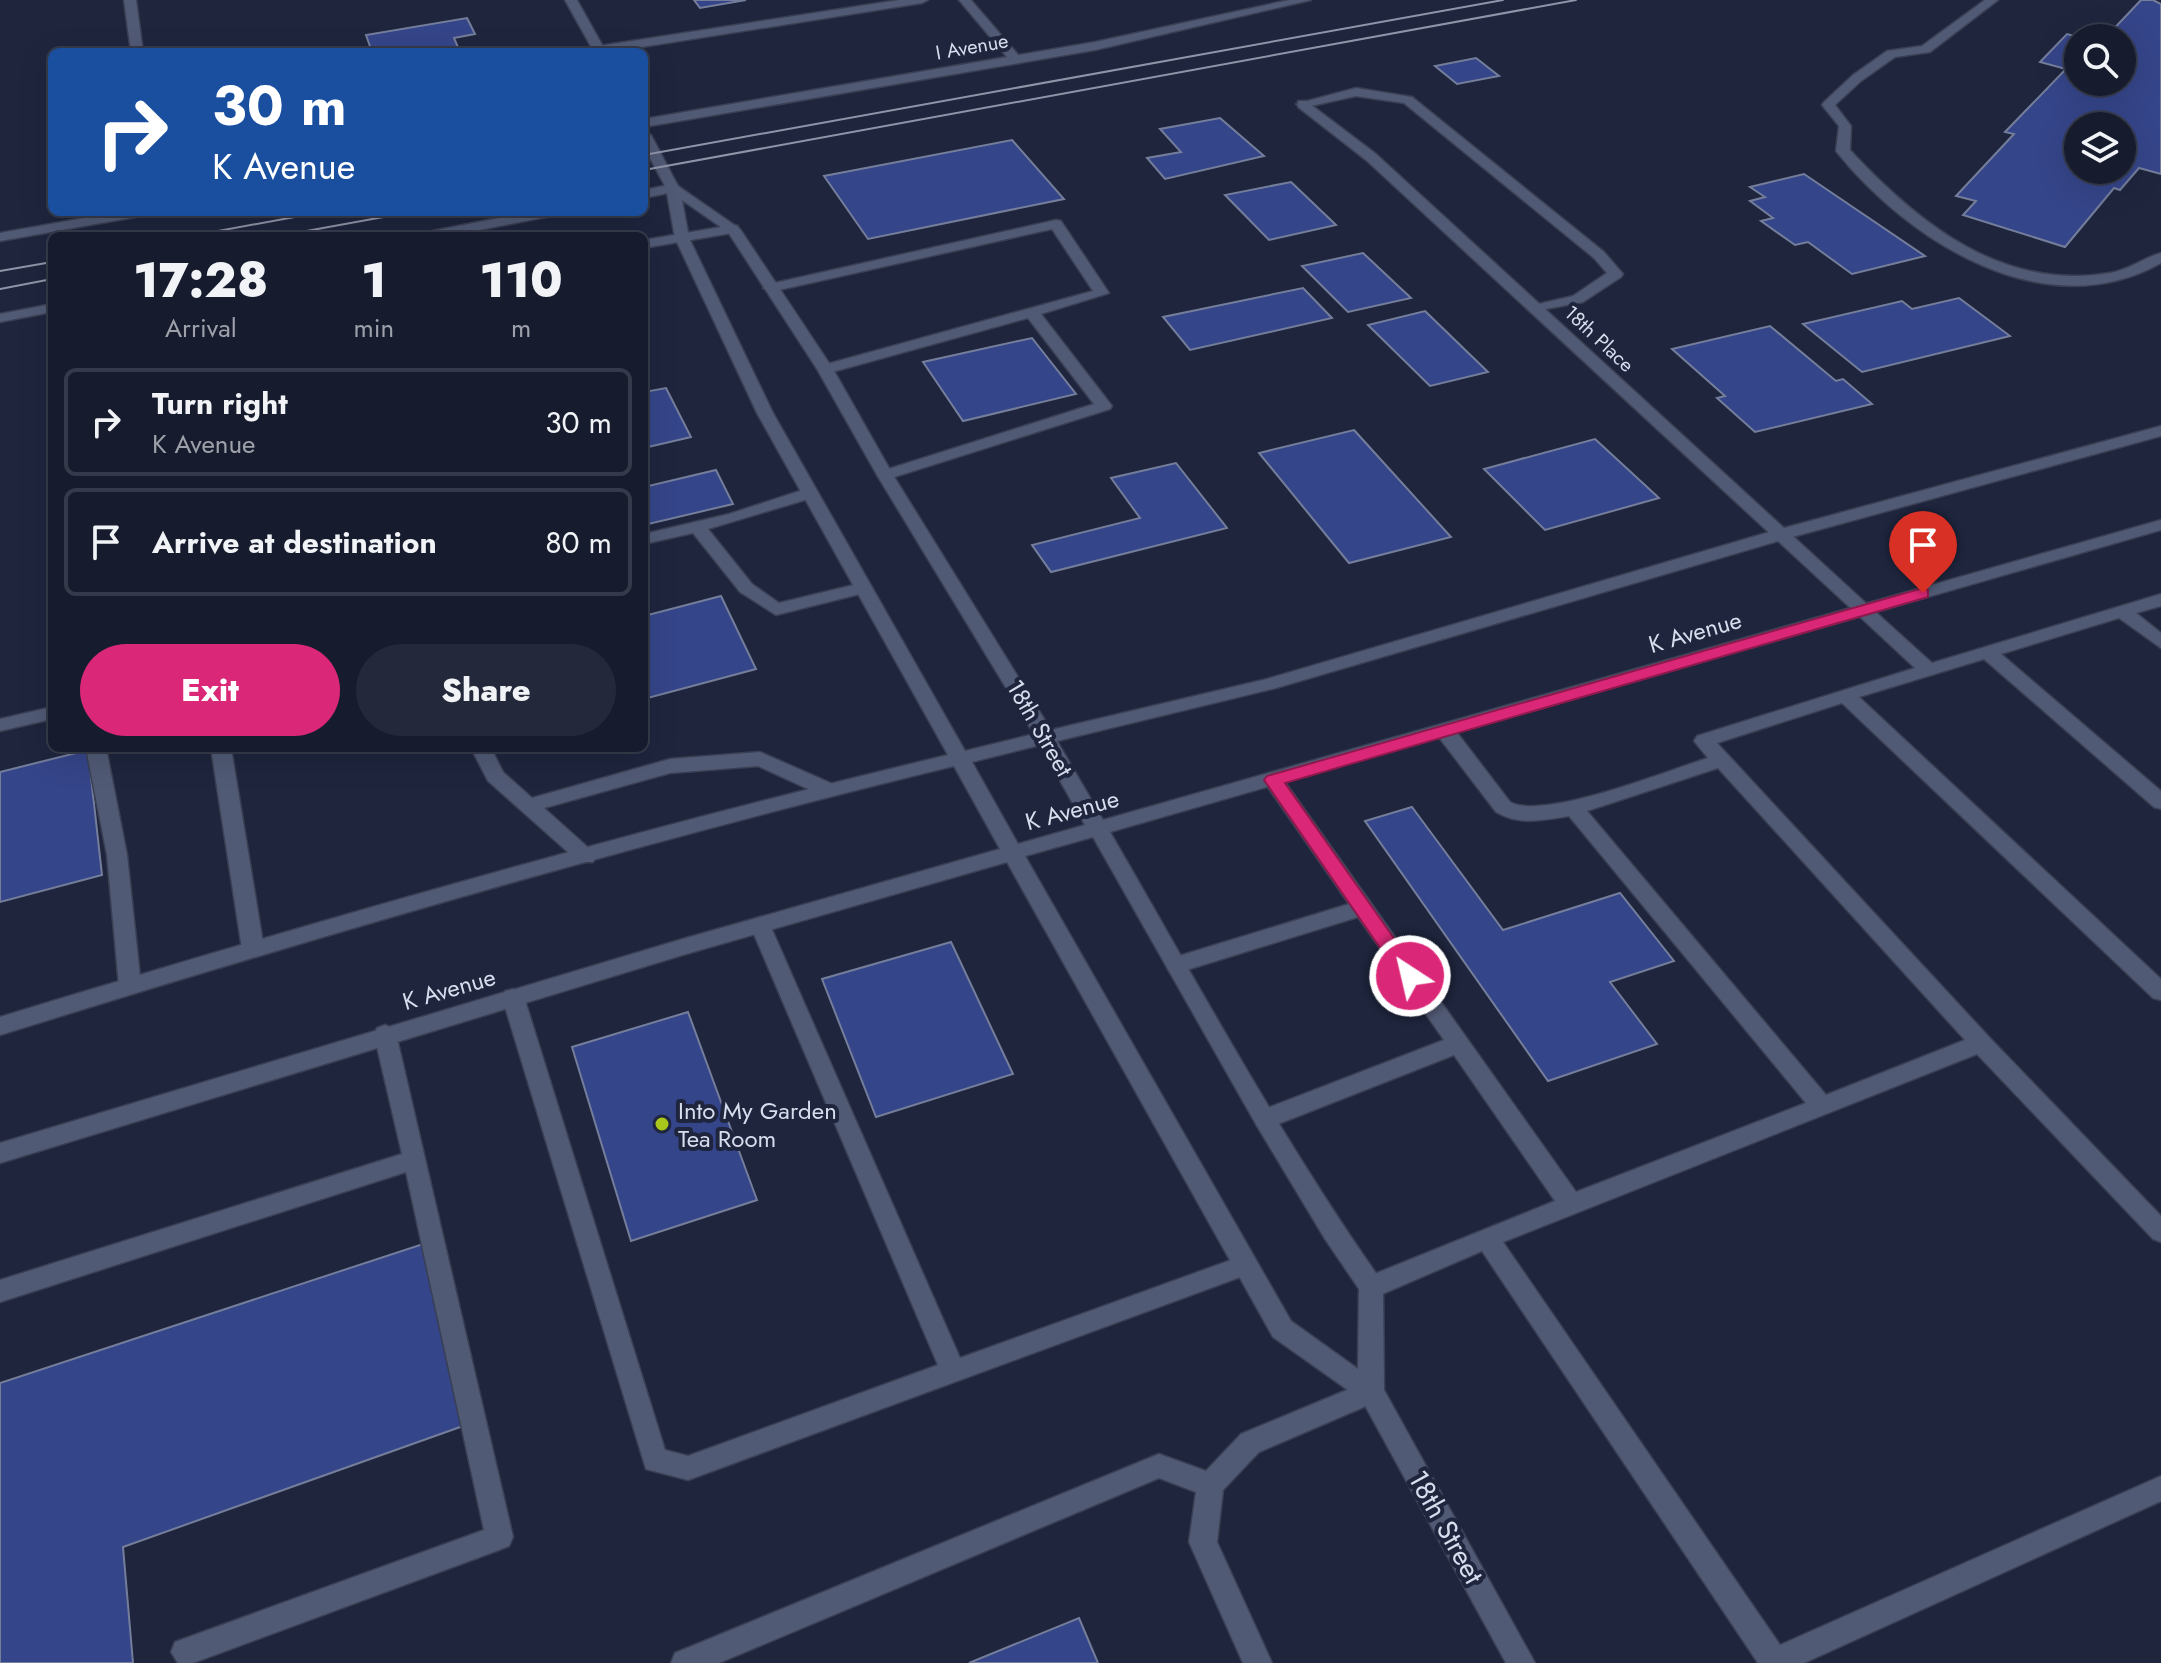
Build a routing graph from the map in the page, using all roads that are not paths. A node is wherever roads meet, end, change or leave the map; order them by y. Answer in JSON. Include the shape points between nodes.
{"nodes":[{"id":1,"x":130,"y":0,"type":"edge"},
{"id":2,"x":571,"y":0,"type":"edge"},
{"id":3,"x":922,"y":0,"type":"edge"},
{"id":4,"x":965,"y":0,"type":"edge"},
{"id":5,"x":1305,"y":0,"type":"edge"},
{"id":6,"x":1992,"y":0,"type":"edge"},
{"id":7,"x":136,"y":48,"type":"edge"},
{"id":8,"x":598,"y":48,"type":"edge"},
{"id":9,"x":619,"y":48,"type":"edge"},
{"id":10,"x":1016,"y":60,"type":"junction"},
{"id":11,"x":648,"y":122,"type":"edge"},
{"id":12,"x":648,"y":142,"type":"edge"},
{"id":13,"x":673,"y":188,"type":"junction"},
{"id":14,"x":648,"y":193,"type":"edge"},
{"id":15,"x":118,"y":216,"type":"edge"},
{"id":16,"x":530,"y":216,"type":"edge"},
{"id":17,"x":733,"y":229,"type":"junction"},
{"id":18,"x":448,"y":232,"type":"edge"},
{"id":19,"x":0,"y":237,"type":"edge"},
{"id":20,"x":682,"y":238,"type":"junction"},
{"id":21,"x":648,"y":243,"type":"edge"},
{"id":22,"x":2161,"y":257,"type":"edge"},
{"id":23,"x":770,"y":288,"type":"junction"},
{"id":24,"x":48,"y":309,"type":"edge"},
{"id":25,"x":1535,"y":309,"type":"junction"},
{"id":26,"x":1031,"y":312,"type":"junction"},
{"id":27,"x":0,"y":318,"type":"edge"},
{"id":28,"x":825,"y":369,"type":"junction"},
{"id":29,"x":2161,"y":431,"type":"edge"},
{"id":30,"x":885,"y":475,"type":"junction"},
{"id":31,"x":809,"y":493,"type":"junction"},
{"id":32,"x":2161,"y":525,"type":"edge"},
{"id":33,"x":697,"y":526,"type":"junction"},
{"id":34,"x":1779,"y":535,"type":"junction"},
{"id":35,"x":648,"y":538,"type":"edge"},
{"id":36,"x":862,"y":588,"type":"junction"},
{"id":37,"x":2161,"y":600,"type":"edge"},
{"id":38,"x":1863,"y":610,"type":"junction"},
{"id":39,"x":2121,"y":611,"type":"junction"},
{"id":40,"x":2161,"y":642,"type":"edge"},
{"id":41,"x":1986,"y":651,"type":"junction"},
{"id":42,"x":1928,"y":669,"type":"junction"},
{"id":43,"x":1845,"y":695,"type":"junction"},
{"id":44,"x":48,"y":714,"type":"edge"},
{"id":45,"x":0,"y":725,"type":"edge"},
{"id":46,"x":1445,"y":731,"type":"junction"},
{"id":47,"x":1046,"y":737,"type":"junction"},
{"id":48,"x":97,"y":752,"type":"edge"},
{"id":49,"x":222,"y":752,"type":"edge"},
{"id":50,"x":483,"y":752,"type":"edge"},
{"id":51,"x":958,"y":759,"type":"junction"},
{"id":52,"x":1722,"y":760,"type":"junction"},
{"id":53,"x":1273,"y":780,"type":"junction"},
{"id":54,"x":828,"y":790,"type":"junction"},
{"id":55,"x":2161,"y":802,"type":"edge"},
{"id":56,"x":528,"y":806,"type":"junction"},
{"id":57,"x":1574,"y":808,"type":"junction"},
{"id":58,"x":1099,"y":830,"type":"junction"},
{"id":59,"x":1011,"y":853,"type":"junction"},
{"id":60,"x":586,"y":857,"type":"junction"},
{"id":61,"x":1362,"y":908,"type":"junction"},
{"id":62,"x":760,"y":925,"type":"junction"},
{"id":63,"x":253,"y":949,"type":"junction"},
{"id":64,"x":1177,"y":965,"type":"junction"},
{"id":65,"x":130,"y":986,"type":"junction"},
{"id":66,"x":2161,"y":992,"type":"edge"},
{"id":67,"x":513,"y":997,"type":"junction"},
{"id":68,"x":0,"y":1026,"type":"edge"},
{"id":69,"x":385,"y":1034,"type":"junction"},
{"id":70,"x":1981,"y":1043,"type":"junction"},
{"id":71,"x":1458,"y":1044,"type":"junction"},
{"id":72,"x":1822,"y":1106,"type":"junction"},
{"id":73,"x":1265,"y":1119,"type":"junction"},
{"id":74,"x":0,"y":1153,"type":"edge"},
{"id":75,"x":415,"y":1160,"type":"junction"},
{"id":76,"x":1571,"y":1204,"type":"junction"},
{"id":77,"x":2161,"y":1232,"type":"edge"},
{"id":78,"x":1487,"y":1238,"type":"junction"},
{"id":79,"x":1245,"y":1265,"type":"junction"},
{"id":80,"x":1371,"y":1287,"type":"junction"},
{"id":81,"x":0,"y":1291,"type":"edge"},
{"id":82,"x":953,"y":1371,"type":"junction"},
{"id":83,"x":1371,"y":1392,"type":"junction"},
{"id":84,"x":1210,"y":1485,"type":"junction"},
{"id":85,"x":2161,"y":1488,"type":"edge"},
{"id":86,"x":185,"y":1652,"type":"dead end"},
{"id":87,"x":685,"y":1663,"type":"edge"},
{"id":88,"x":1258,"y":1663,"type":"edge"},
{"id":89,"x":1521,"y":1663,"type":"edge"},
{"id":90,"x":1774,"y":1663,"type":"edge"}],
"edges":[{"from":1,"to":7,"type":"street"},
{"from":2,"to":8,"type":"street"},
{"from":3,"to":9,"type":"street"},
{"from":4,"to":10,"type":"street"},
{"from":5,"to":10,"type":"street","name":"I Avenue"},
{"from":6,"to":22,"type":"street","via":[[1926,49],[1891,54],[1828,105],[1845,126],[1843,151],[1921,224],[1962,253],[2007,271],[2064,281],[2105,280]]},
{"from":10,"to":11,"type":"street","name":"I Avenue"},
{"from":12,"to":13,"type":"street","name":"18th Street"},
{"from":13,"to":14,"type":"street"},
{"from":13,"to":17,"type":"street","name":"18th Street"},
{"from":13,"to":20,"type":"street","name":"18th Street"},
{"from":15,"to":19,"type":"street"},
{"from":16,"to":18,"type":"street"},
{"from":17,"to":20,"type":"street"},
{"from":17,"to":23,"type":"street","name":"18th Street"},
{"from":20,"to":21,"type":"street"},
{"from":20,"to":31,"type":"street","name":"18th Street"},
{"from":23,"to":26,"type":"street","via":[[1056,224],[1102,293]]},
{"from":23,"to":28,"type":"street","name":"18th Street"},
{"from":24,"to":27,"type":"street"},
{"from":25,"to":25,"type":"street","name":"18th Place","via":[[1371,157],[1302,104],[1356,92],[1408,100],[1616,274],[1578,299]]},
{"from":25,"to":34,"type":"street","name":"18th Place"},
{"from":26,"to":28,"type":"street"},
{"from":26,"to":30,"type":"street","via":[[1104,406]]},
{"from":28,"to":30,"type":"street","name":"18th Street"},
{"from":29,"to":34,"type":"street"},
{"from":30,"to":47,"type":"street","name":"18th Street"},
{"from":31,"to":33,"type":"street"},
{"from":31,"to":36,"type":"street","name":"18th Street"},
{"from":32,"to":38,"type":"street","name":"K Avenue"},
{"from":33,"to":35,"type":"street"},
{"from":33,"to":36,"type":"street","via":[[746,588],[776,609]]},
{"from":34,"to":38,"type":"street","name":"18th Place"},
{"from":34,"to":47,"type":"street","via":[[1269,684]]},
{"from":36,"to":51,"type":"street","name":"18th Street"},
{"from":37,"to":39,"type":"street"},
{"from":38,"to":42,"type":"street","name":"18th Place"},
{"from":38,"to":46,"type":"street","name":"K Avenue"},
{"from":39,"to":40,"type":"street"},
{"from":39,"to":41,"type":"street"},
{"from":41,"to":42,"type":"street"},
{"from":41,"to":55,"type":"street"},
{"from":42,"to":43,"type":"street"},
{"from":43,"to":52,"type":"street","via":[[1704,741]]},
{"from":43,"to":66,"type":"street"},
{"from":44,"to":45,"type":"street"},
{"from":46,"to":53,"type":"street","name":"K Avenue"},
{"from":46,"to":57,"type":"street","via":[[1503,807],[1530,815]]},
{"from":47,"to":51,"type":"street"},
{"from":47,"to":58,"type":"street","name":"18th Street"},
{"from":48,"to":65,"type":"street","via":[[117,855]]},
{"from":49,"to":63,"type":"street"},
{"from":50,"to":56,"type":"street","via":[[495,776]]},
{"from":51,"to":54,"type":"street"},
{"from":51,"to":59,"type":"street","name":"18th Street"},
{"from":52,"to":57,"type":"street"},
{"from":52,"to":70,"type":"street"},
{"from":53,"to":58,"type":"street","name":"K Avenue"},
{"from":53,"to":61,"type":"street"},
{"from":54,"to":56,"type":"street","via":[[760,759],[670,766]]},
{"from":54,"to":60,"type":"street"},
{"from":56,"to":60,"type":"street"},
{"from":57,"to":72,"type":"street"},
{"from":58,"to":59,"type":"street","name":"K Avenue"},
{"from":58,"to":64,"type":"street","name":"18th Street"},
{"from":59,"to":62,"type":"street","name":"K Avenue"},
{"from":59,"to":79,"type":"street","name":"18th Street"},
{"from":60,"to":63,"type":"street"},
{"from":61,"to":64,"type":"street"},
{"from":61,"to":71,"type":"street"},
{"from":62,"to":67,"type":"street","name":"K Avenue"},
{"from":62,"to":82,"type":"street"},
{"from":63,"to":65,"type":"street"},
{"from":64,"to":73,"type":"street","name":"18th Street"},
{"from":65,"to":68,"type":"street"},
{"from":67,"to":69,"type":"street","name":"K Avenue"},
{"from":67,"to":82,"type":"street","via":[[655,1460],[688,1468]]},
{"from":69,"to":74,"type":"street","name":"K Avenue"},
{"from":69,"to":75,"type":"street"},
{"from":70,"to":72,"type":"street"},
{"from":70,"to":77,"type":"street"},
{"from":71,"to":73,"type":"street"},
{"from":71,"to":76,"type":"street"},
{"from":72,"to":76,"type":"street"},
{"from":73,"to":80,"type":"street","name":"18th Street"},
{"from":75,"to":81,"type":"street"},
{"from":75,"to":86,"type":"street","via":[[499,1537]]},
{"from":76,"to":78,"type":"street"},
{"from":78,"to":80,"type":"street"},
{"from":78,"to":90,"type":"street"},
{"from":79,"to":82,"type":"street"},
{"from":79,"to":83,"type":"street","name":"18th Street","via":[[1282,1329]]},
{"from":80,"to":83,"type":"street","name":"18th Street"},
{"from":83,"to":84,"type":"street","via":[[1250,1443]]},
{"from":83,"to":89,"type":"street","name":"18th Street"},
{"from":84,"to":87,"type":"street","via":[[1159,1466]]},
{"from":84,"to":88,"type":"street","via":[[1203,1542]]},
{"from":85,"to":90,"type":"street"}]}
